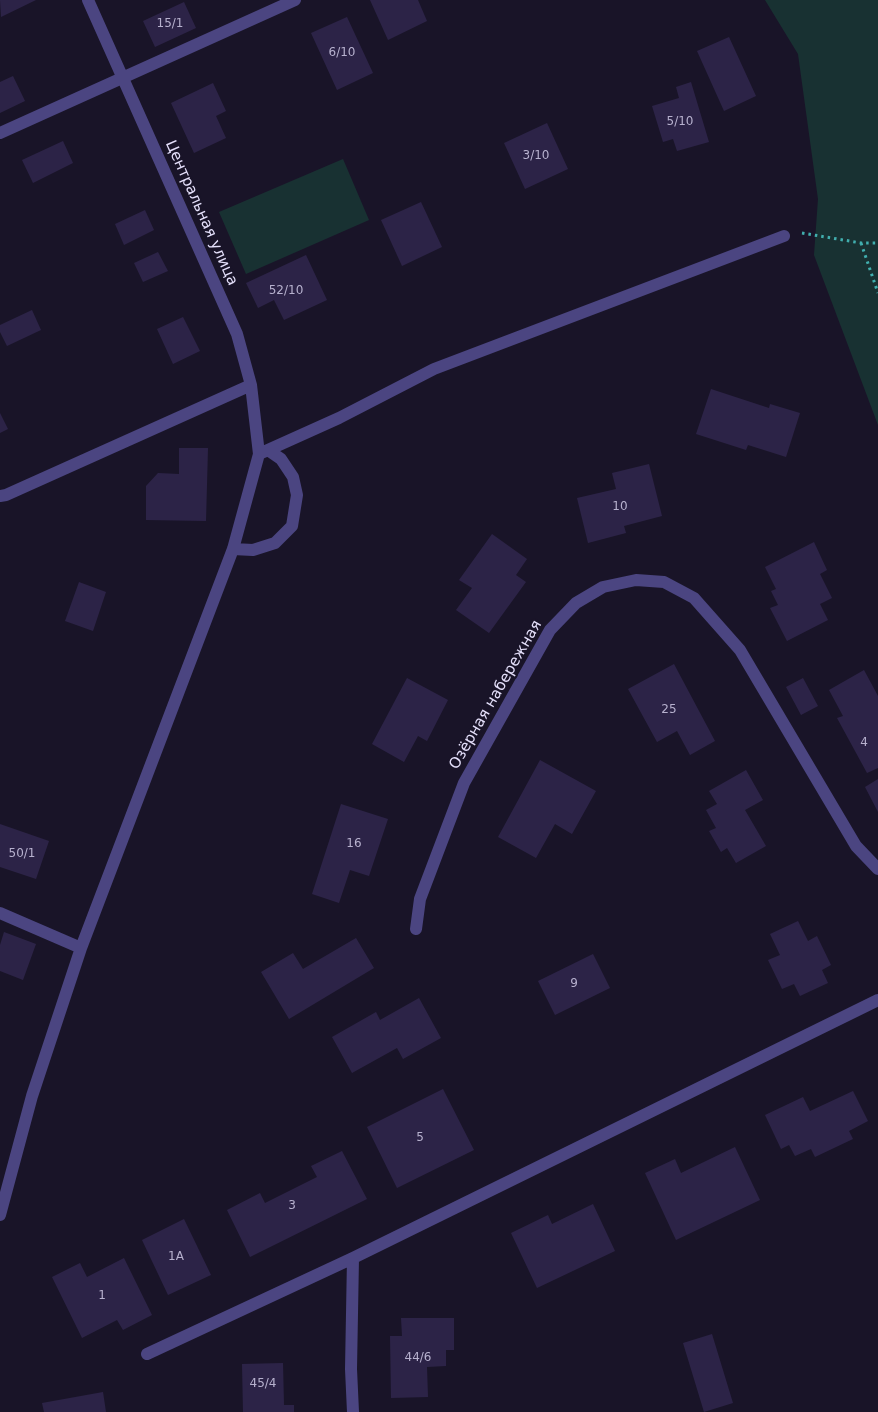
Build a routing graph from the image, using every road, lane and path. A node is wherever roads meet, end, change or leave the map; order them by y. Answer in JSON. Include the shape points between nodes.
{"nodes":[{"id":1,"x":88,"y":0,"type":"edge"},
{"id":2,"x":295,"y":0,"type":"edge"},
{"id":3,"x":123,"y":79,"type":"junction"},
{"id":4,"x":0,"y":134,"type":"edge"},
{"id":5,"x":784,"y":236,"type":"joint"},
{"id":6,"x":861,"y":243,"type":"junction"},
{"id":7,"x":878,"y":243,"type":"edge"},
{"id":8,"x":878,"y":293,"type":"edge"},
{"id":9,"x":251,"y":385,"type":"junction"},
{"id":10,"x":262,"y":450,"type":"junction"},
{"id":11,"x":0,"y":496,"type":"edge"},
{"id":12,"x":233,"y":549,"type":"junction"},
{"id":13,"x":878,"y":870,"type":"edge"},
{"id":14,"x":0,"y":914,"type":"edge"},
{"id":15,"x":416,"y":929,"type":"dead end"},
{"id":16,"x":81,"y":948,"type":"junction"},
{"id":17,"x":878,"y":1000,"type":"edge"},
{"id":18,"x":0,"y":1215,"type":"edge"},
{"id":19,"x":353,"y":1258,"type":"junction"},
{"id":20,"x":147,"y":1354,"type":"dead end"},
{"id":21,"x":353,"y":1412,"type":"edge"}],
"edges":[{"from":1,"to":3,"type":"street","name":"Центральная улица"},
{"from":2,"to":3,"type":"street"},
{"from":3,"to":4,"type":"street"},
{"from":3,"to":9,"type":"street","name":"Центральная улица","via":[[237,334]]},
{"from":5,"to":6,"type":"path","via":[[798,233]]},
{"from":5,"to":10,"type":"street","via":[[434,368],[339,418]]},
{"from":6,"to":7,"type":"path"},
{"from":6,"to":8,"type":"path"},
{"from":9,"to":10,"type":"street","name":"Центральная улица"},
{"from":9,"to":11,"type":"street"},
{"from":10,"to":12,"type":"street"},
{"from":10,"to":12,"type":"street","via":[[281,459],[293,477],[297,494],[292,526],[275,543],[253,550]]},
{"from":12,"to":16,"type":"street"},
{"from":13,"to":15,"type":"street","name":"Озёрная набережная","via":[[856,846],[740,650],[694,598],[664,582],[636,580],[596,591],[576,603],[550,630],[464,783],[420,899]]},
{"from":14,"to":16,"type":"street"},
{"from":16,"to":18,"type":"street","via":[[32,1096]]},
{"from":17,"to":19,"type":"street"},
{"from":19,"to":20,"type":"street"},
{"from":19,"to":21,"type":"street"}]}
